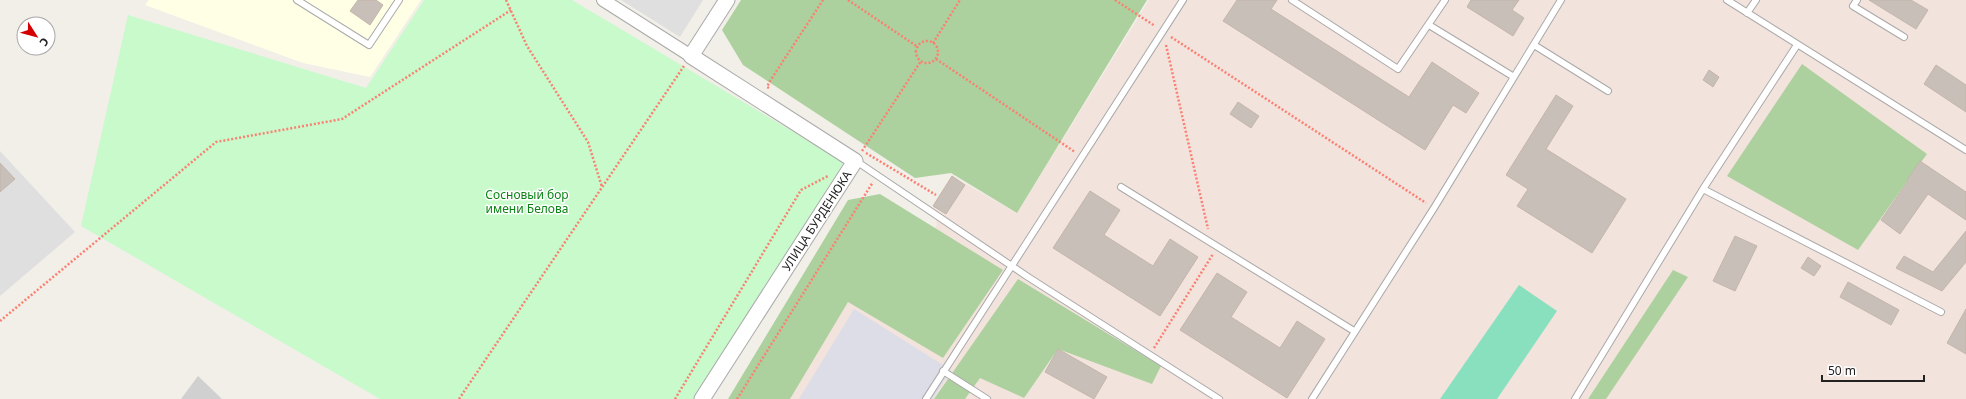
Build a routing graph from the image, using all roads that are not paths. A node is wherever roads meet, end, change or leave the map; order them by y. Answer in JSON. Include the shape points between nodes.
{"nodes":[{"id":1,"x":297,"y":0,"type":"edge"},
{"id":2,"x":399,"y":0,"type":"edge"},
{"id":3,"x":603,"y":0,"type":"edge"},
{"id":4,"x":726,"y":0,"type":"edge"},
{"id":5,"x":1183,"y":0,"type":"edge"},
{"id":6,"x":1292,"y":0,"type":"edge"},
{"id":7,"x":1445,"y":0,"type":"edge"},
{"id":8,"x":1561,"y":0,"type":"edge"},
{"id":9,"x":1727,"y":0,"type":"edge"},
{"id":10,"x":1756,"y":0,"type":"edge"},
{"id":11,"x":1857,"y":0,"type":"edge"},
{"id":12,"x":1747,"y":13,"type":"junction"},
{"id":13,"x":1429,"y":25,"type":"junction"},
{"id":14,"x":1904,"y":37,"type":"dead end"},
{"id":15,"x":1534,"y":45,"type":"junction"},
{"id":16,"x":1798,"y":45,"type":"junction"},
{"id":17,"x":691,"y":56,"type":"junction"},
{"id":18,"x":1514,"y":77,"type":"junction"},
{"id":19,"x":1608,"y":91,"type":"dead end"},
{"id":20,"x":1966,"y":150,"type":"edge"},
{"id":21,"x":855,"y":161,"type":"junction"},
{"id":22,"x":1121,"y":187,"type":"dead end"},
{"id":23,"x":1703,"y":189,"type":"junction"},
{"id":24,"x":1010,"y":265,"type":"junction"},
{"id":25,"x":1941,"y":312,"type":"dead end"},
{"id":26,"x":1354,"y":331,"type":"junction"},
{"id":27,"x":943,"y":371,"type":"junction"},
{"id":28,"x":702,"y":399,"type":"edge"},
{"id":29,"x":926,"y":399,"type":"edge"},
{"id":30,"x":987,"y":399,"type":"edge"},
{"id":31,"x":1219,"y":399,"type":"edge"},
{"id":32,"x":1312,"y":399,"type":"edge"},
{"id":33,"x":1575,"y":399,"type":"edge"}],
"edges":[{"from":1,"to":2,"type":"lane","via":[[369,45]]},
{"from":3,"to":17,"type":"street"},
{"from":4,"to":17,"type":"street"},
{"from":5,"to":24,"type":"lane","via":[[1083,157]]},
{"from":6,"to":13,"type":"lane","via":[[1398,69]]},
{"from":7,"to":13,"type":"lane"},
{"from":8,"to":15,"type":"lane"},
{"from":9,"to":12,"type":"lane"},
{"from":10,"to":12,"type":"lane"},
{"from":11,"to":14,"type":"lane","via":[[1854,6]]},
{"from":12,"to":16,"type":"lane"},
{"from":13,"to":18,"type":"lane"},
{"from":15,"to":18,"type":"lane"},
{"from":15,"to":19,"type":"lane"},
{"from":16,"to":20,"type":"lane"},
{"from":16,"to":23,"type":"lane"},
{"from":17,"to":21,"type":"street","name":"УЛИЦА БУРДЕНЮКА"},
{"from":18,"to":26,"type":"lane","via":[[1434,208]]},
{"from":21,"to":24,"type":"lane"},
{"from":21,"to":28,"type":"street","name":"УЛИЦА БУРДЕНЮКА"},
{"from":22,"to":26,"type":"lane"},
{"from":23,"to":25,"type":"lane"},
{"from":23,"to":33,"type":"lane"},
{"from":24,"to":27,"type":"lane"},
{"from":24,"to":31,"type":"lane"},
{"from":26,"to":32,"type":"lane"},
{"from":27,"to":29,"type":"lane"},
{"from":27,"to":30,"type":"lane"}]}
